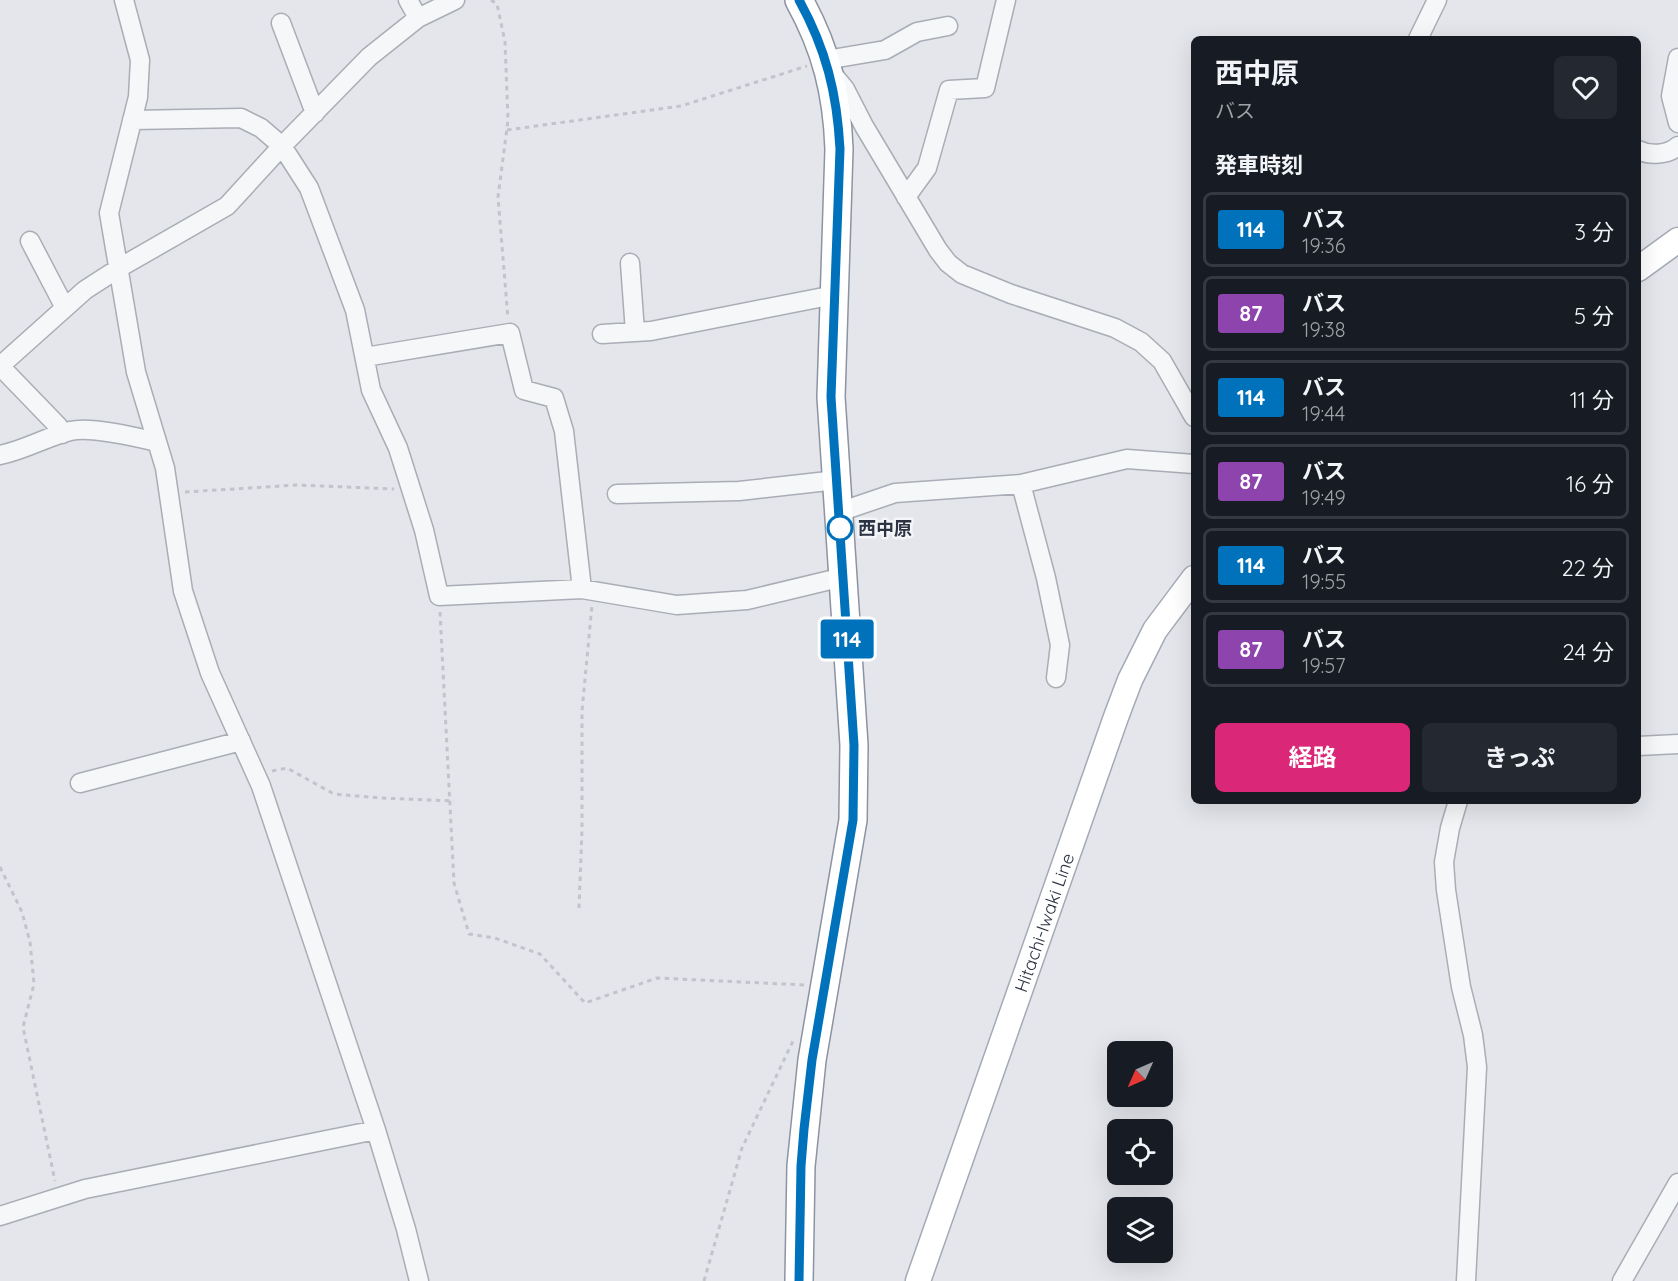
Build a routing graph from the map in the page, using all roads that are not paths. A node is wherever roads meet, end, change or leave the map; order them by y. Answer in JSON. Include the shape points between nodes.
{"nodes":[{"id":1,"x":124,"y":0,"type":"edge"},
{"id":2,"x":408,"y":0,"type":"edge"},
{"id":3,"x":455,"y":0,"type":"edge"},
{"id":4,"x":1006,"y":0,"type":"edge"},
{"id":5,"x":1437,"y":0,"type":"edge"},
{"id":6,"x":807,"y":2,"type":"edge"},
{"id":7,"x":418,"y":18,"type":"junction"},
{"id":8,"x":281,"y":23,"type":"dead end"},
{"id":9,"x":948,"y":26,"type":"dead end"},
{"id":10,"x":1419,"y":36,"type":"edge"},
{"id":11,"x":1678,"y":58,"type":"edge"},
{"id":12,"x":828,"y":66,"type":"junction"},
{"id":13,"x":315,"y":113,"type":"junction"},
{"id":14,"x":132,"y":120,"type":"junction"},
{"id":15,"x":1678,"y":123,"type":"edge"},
{"id":16,"x":282,"y":146,"type":"junction"},
{"id":17,"x":1678,"y":146,"type":"edge"},
{"id":18,"x":1641,"y":151,"type":"edge"},
{"id":19,"x":906,"y":197,"type":"junction"},
{"id":20,"x":1678,"y":240,"type":"edge"},
{"id":21,"x":30,"y":241,"type":"dead end"},
{"id":22,"x":630,"y":263,"type":"dead end"},
{"id":23,"x":1641,"y":267,"type":"edge"},
{"id":24,"x":119,"y":268,"type":"junction"},
{"id":25,"x":834,"y":295,"type":"junction"},
{"id":26,"x":65,"y":308,"type":"junction"},
{"id":27,"x":635,"y":332,"type":"junction"},
{"id":28,"x":602,"y":333,"type":"dead end"},
{"id":29,"x":365,"y":357,"type":"junction"},
{"id":30,"x":0,"y":366,"type":"edge"},
{"id":31,"x":1191,"y":412,"type":"edge"},
{"id":32,"x":62,"y":434,"type":"junction"},
{"id":33,"x":157,"y":442,"type":"junction"},
{"id":34,"x":0,"y":455,"type":"edge"},
{"id":35,"x":1191,"y":464,"type":"edge"},
{"id":36,"x":837,"y":480,"type":"junction"},
{"id":37,"x":1021,"y":484,"type":"junction"},
{"id":38,"x":617,"y":494,"type":"dead end"},
{"id":39,"x":839,"y":512,"type":"junction"},
{"id":40,"x":843,"y":577,"type":"junction"},
{"id":41,"x":1191,"y":582,"type":"edge"},
{"id":42,"x":588,"y":590,"type":"junction"},
{"id":43,"x":1056,"y":678,"type":"dead end"},
{"id":44,"x":241,"y":741,"type":"junction"},
{"id":45,"x":1678,"y":744,"type":"edge"},
{"id":46,"x":1641,"y":746,"type":"edge"},
{"id":47,"x":80,"y":783,"type":"dead end"},
{"id":48,"x":1457,"y":804,"type":"edge"},
{"id":49,"x":376,"y":1130,"type":"junction"},
{"id":50,"x":1678,"y":1183,"type":"edge"},
{"id":51,"x":0,"y":1216,"type":"edge"},
{"id":52,"x":419,"y":1281,"type":"edge"},
{"id":53,"x":799,"y":1281,"type":"edge"},
{"id":54,"x":918,"y":1281,"type":"edge"},
{"id":55,"x":1466,"y":1281,"type":"edge"},
{"id":56,"x":1623,"y":1281,"type":"edge"}],
"edges":[{"from":1,"to":14,"type":"street","via":[[140,60],[138,98]]},
{"from":2,"to":7,"type":"street"},
{"from":3,"to":7,"type":"street"},
{"from":4,"to":19,"type":"street","via":[[985,88],[949,90],[927,168]]},
{"from":5,"to":10,"type":"street"},
{"from":6,"to":12,"type":"highway"},
{"from":7,"to":13,"type":"street","via":[[369,57]]},
{"from":8,"to":13,"type":"street"},
{"from":9,"to":12,"type":"street","via":[[917,32],[885,51]]},
{"from":11,"to":15,"type":"street","via":[[1671,96]]},
{"from":12,"to":19,"type":"street","via":[[846,89]]},
{"from":12,"to":25,"type":"highway","via":[[840,149]]},
{"from":13,"to":16,"type":"street"},
{"from":14,"to":16,"type":"street","via":[[241,118],[261,128]]},
{"from":14,"to":24,"type":"street","via":[[109,213]]},
{"from":16,"to":24,"type":"street","via":[[227,206]]},
{"from":16,"to":29,"type":"street","via":[[309,188],[355,310]]},
{"from":17,"to":18,"type":"street","via":[[1672,151]]},
{"from":19,"to":31,"type":"street","via":[[938,250],[962,274],[1115,328],[1141,342],[1162,361]]},
{"from":20,"to":23,"type":"main road"},
{"from":21,"to":26,"type":"street"},
{"from":22,"to":27,"type":"street"},
{"from":24,"to":26,"type":"street"},
{"from":24,"to":33,"type":"street","via":[[136,372]]},
{"from":25,"to":27,"type":"street"},
{"from":25,"to":36,"type":"highway","via":[[831,397]]},
{"from":26,"to":30,"type":"street"},
{"from":27,"to":28,"type":"street"},
{"from":29,"to":42,"type":"street","via":[[371,390],[398,448],[424,530],[440,596]]},
{"from":29,"to":42,"type":"street","via":[[510,333],[524,390],[554,398],[564,431]]},
{"from":30,"to":32,"type":"street"},
{"from":32,"to":33,"type":"street","via":[[72,430],[114,433]]},
{"from":32,"to":34,"type":"street"},
{"from":33,"to":44,"type":"street","via":[[165,468],[183,591],[210,673]]},
{"from":35,"to":37,"type":"street","via":[[1127,459]]},
{"from":36,"to":38,"type":"street","via":[[739,490]]},
{"from":36,"to":39,"type":"highway"},
{"from":37,"to":39,"type":"street","via":[[895,493]]},
{"from":37,"to":43,"type":"street","via":[[1060,645]]},
{"from":39,"to":40,"type":"highway"},
{"from":40,"to":42,"type":"street","via":[[747,600],[677,605]]},
{"from":40,"to":53,"type":"highway","via":[[854,799],[847,864],[812,1060],[801,1166]]},
{"from":41,"to":54,"type":"main road","name":"Hitachi-Iwaki Line","via":[[1155,630],[1130,680]]},
{"from":44,"to":47,"type":"street"},
{"from":44,"to":49,"type":"street","via":[[256,774]]},
{"from":45,"to":46,"type":"street"},
{"from":48,"to":55,"type":"street","via":[[1444,862],[1446,890],[1477,1067]]},
{"from":49,"to":51,"type":"street","via":[[128,1179]]},
{"from":49,"to":52,"type":"street"},
{"from":50,"to":56,"type":"street"}]}
